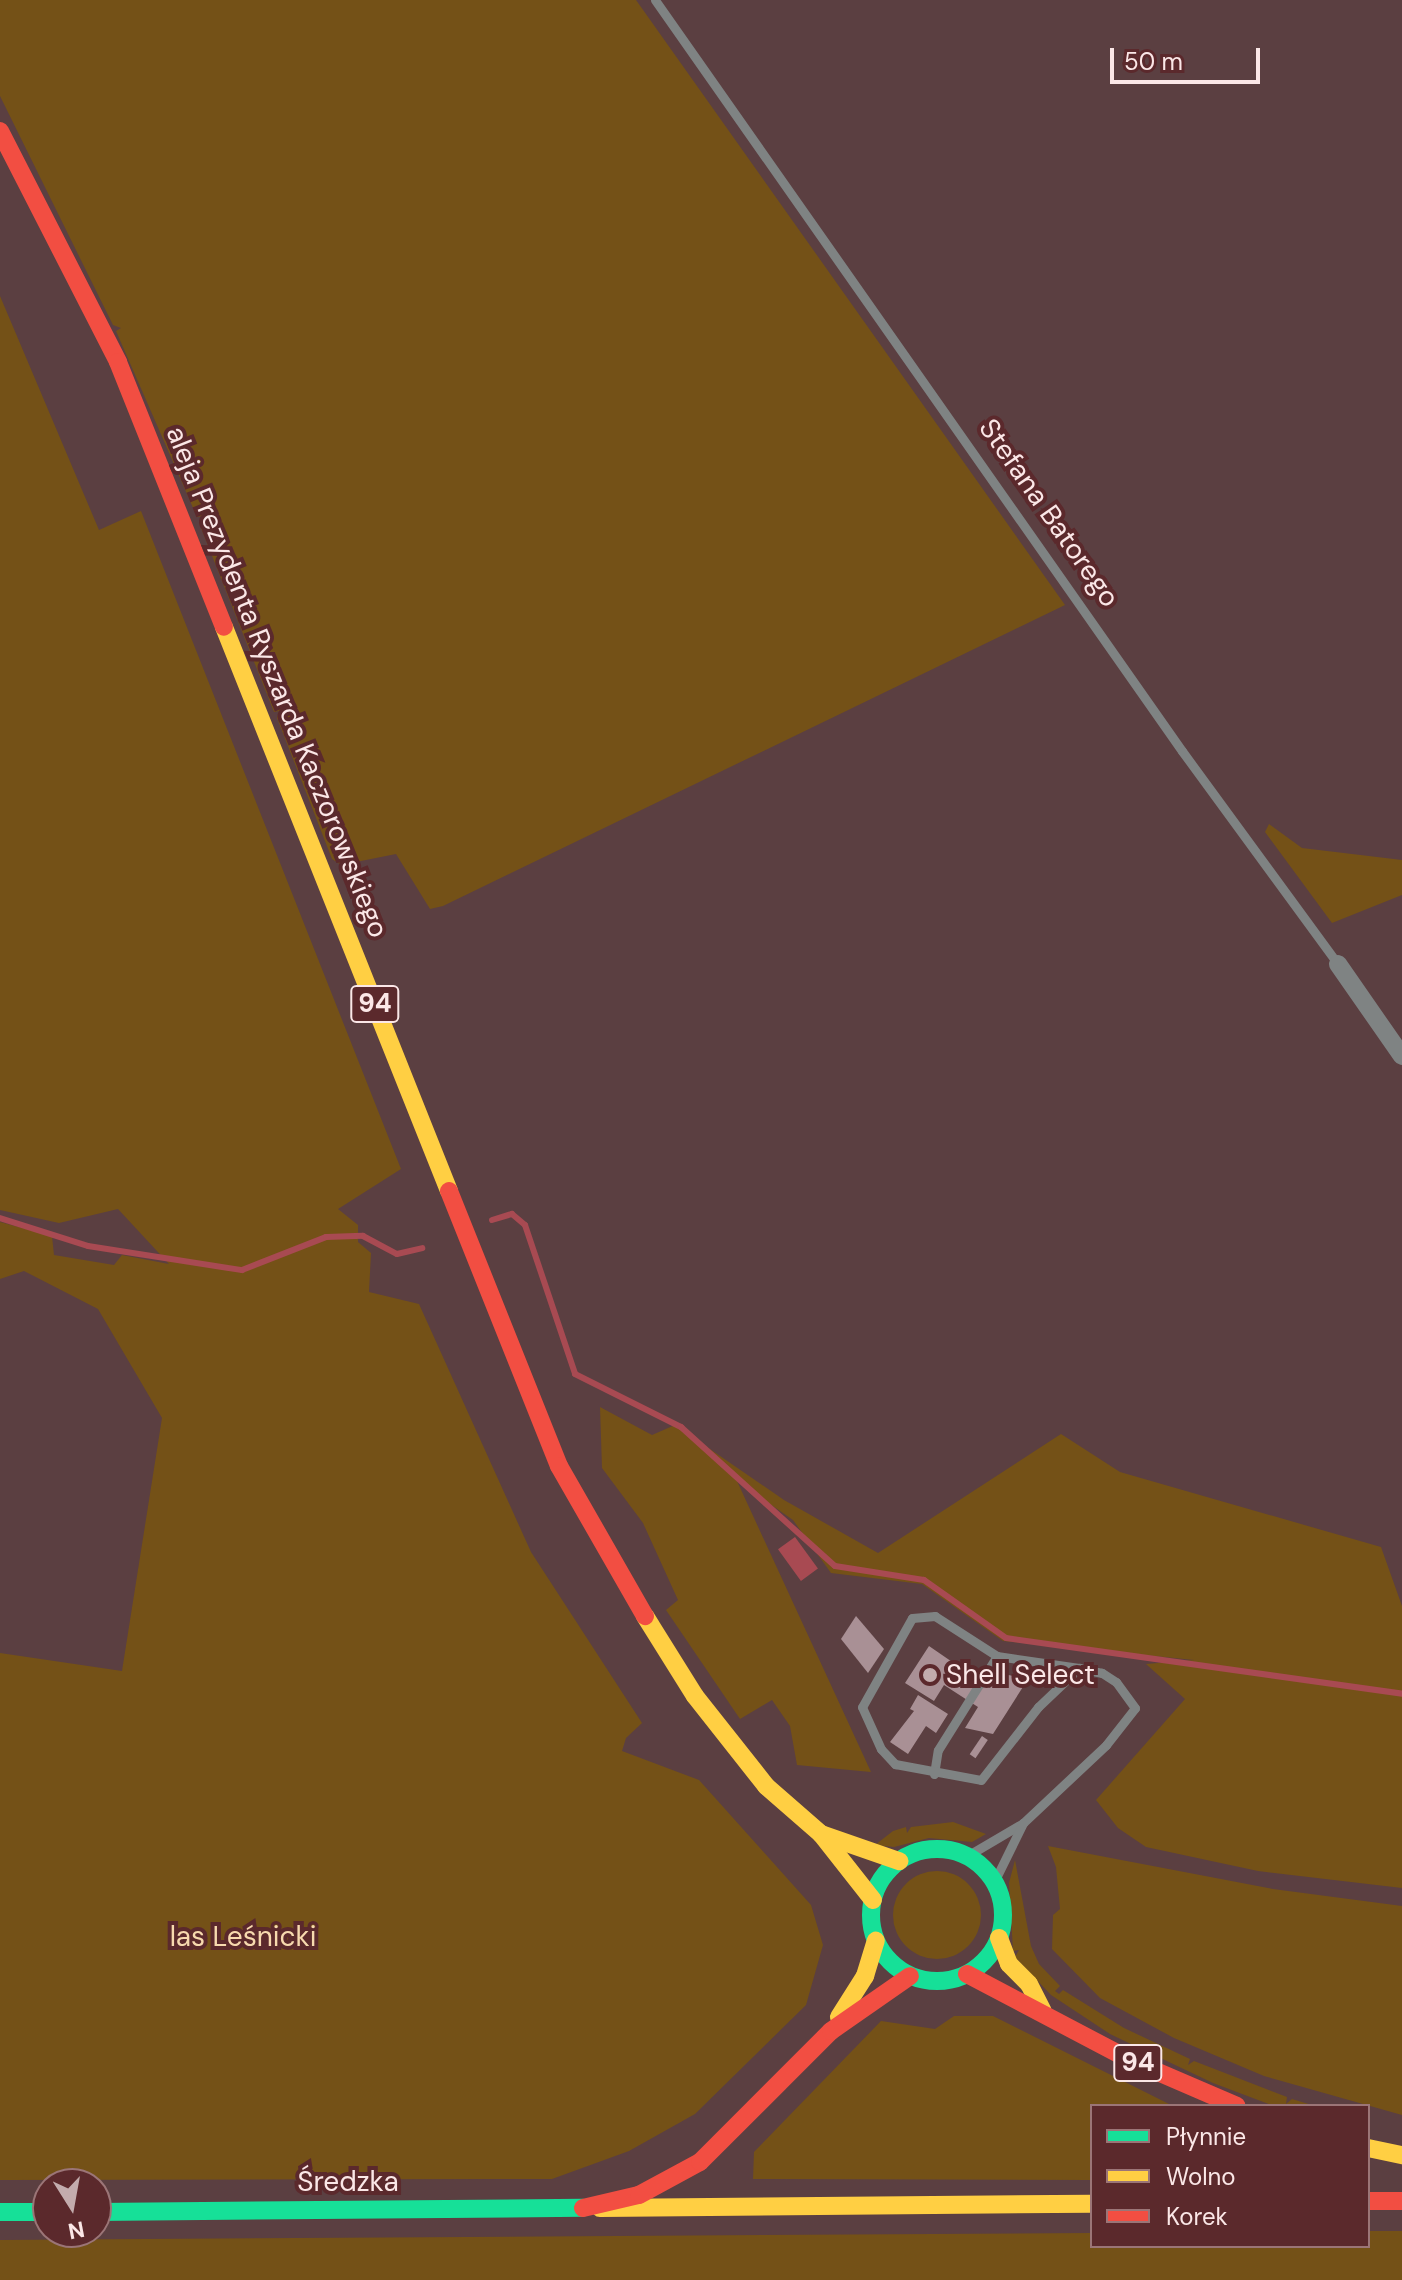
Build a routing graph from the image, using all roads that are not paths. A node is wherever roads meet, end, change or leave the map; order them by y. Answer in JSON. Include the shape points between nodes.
{"nodes":[{"id":1,"x":655,"y":0,"type":"edge"},
{"id":2,"x":0,"y":131,"type":"edge"},
{"id":3,"x":1338,"y":964,"type":"joint"},
{"id":4,"x":1402,"y":1056,"type":"edge"},
{"id":5,"x":997,"y":1656,"type":"junction"},
{"id":6,"x":1079,"y":1668,"type":"junction"},
{"id":7,"x":934,"y":1774,"type":"junction"},
{"id":8,"x":1023,"y":1823,"type":"junction"},
{"id":9,"x":821,"y":1834,"type":"junction"},
{"id":10,"x":967,"y":1856,"type":"junction"},
{"id":11,"x":899,"y":1861,"type":"junction"},
{"id":12,"x":994,"y":1882,"type":"junction"},
{"id":13,"x":873,"y":1900,"type":"junction"},
{"id":14,"x":999,"y":1938,"type":"junction"},
{"id":15,"x":876,"y":1941,"type":"junction"},
{"id":16,"x":967,"y":1974,"type":"junction"},
{"id":17,"x":910,"y":1976,"type":"junction"},
{"id":18,"x":1043,"y":2011,"type":"junction"},
{"id":19,"x":831,"y":2031,"type":"junction"},
{"id":20,"x":1232,"y":2104,"type":"edge"},
{"id":21,"x":1370,"y":2148,"type":"edge"},
{"id":22,"x":1402,"y":2155,"type":"edge"},
{"id":23,"x":1370,"y":2201,"type":"edge"},
{"id":24,"x":1402,"y":2201,"type":"edge"},
{"id":25,"x":1090,"y":2204,"type":"edge"},
{"id":26,"x":600,"y":2208,"type":"junction"},
{"id":27,"x":0,"y":2212,"type":"edge"},
{"id":28,"x":32,"y":2212,"type":"edge"},
{"id":29,"x":112,"y":2212,"type":"edge"}],
"edges":[{"from":1,"to":3,"type":"lane","name":"Stefana Batorego","via":[[1182,751]]},
{"from":2,"to":9,"type":"main road","name":"aleja Prezydenta Ryszarda Kaczorowskiego","number":"94","via":[[118,362],[559,1466],[620,1580],[695,1696],[766,1786]]},
{"from":3,"to":4,"type":"street","name":"Stefana Batorego"},
{"from":5,"to":6,"type":"lane"},
{"from":5,"to":7,"type":"lane","via":[[938,1750]]},
{"from":5,"to":7,"type":"lane","via":[[922,1613],[912,1618],[862,1707],[881,1749],[895,1764]]},
{"from":6,"to":7,"type":"lane","via":[[1038,1707],[981,1780]]},
{"from":6,"to":8,"type":"lane","via":[[1111,1678],[1135,1708],[1106,1745]]},
{"from":8,"to":10,"type":"lane"},
{"from":8,"to":12,"type":"lane"},
{"from":9,"to":11,"type":"main road","name":"aleja Prezydenta Ryszarda Kaczorowskiego","number":"94"},
{"from":9,"to":13,"type":"main road","name":"aleja Prezydenta Ryszarda Kaczorowskiego","number":"94"},
{"from":10,"to":11,"type":"main road","via":[[919,1852]]},
{"from":10,"to":12,"type":"main road"},
{"from":11,"to":13,"type":"main road"},
{"from":12,"to":14,"type":"main road","number":"94","via":[[1002,1910]]},
{"from":13,"to":15,"type":"main road"},
{"from":14,"to":16,"type":"main road","via":[[981,1965]]},
{"from":14,"to":18,"type":"main road","number":"94","via":[[1009,1964],[1029,1984]]},
{"from":15,"to":17,"type":"main road"},
{"from":15,"to":19,"type":"main road","via":[[865,1976]]},
{"from":16,"to":17,"type":"main road","via":[[949,1980]]},
{"from":16,"to":18,"type":"main road","number":"94"},
{"from":17,"to":19,"type":"main road"},
{"from":18,"to":20,"type":"main road","number":"94","via":[[1130,2060]]},
{"from":19,"to":26,"type":"main road","via":[[700,2162],[639,2195]]},
{"from":21,"to":22,"type":"main road"},
{"from":23,"to":24,"type":"main road"},
{"from":25,"to":26,"type":"main road","name":"Średzka"},
{"from":26,"to":29,"type":"main road","name":"Średzka"},
{"from":27,"to":28,"type":"main road"}]}
